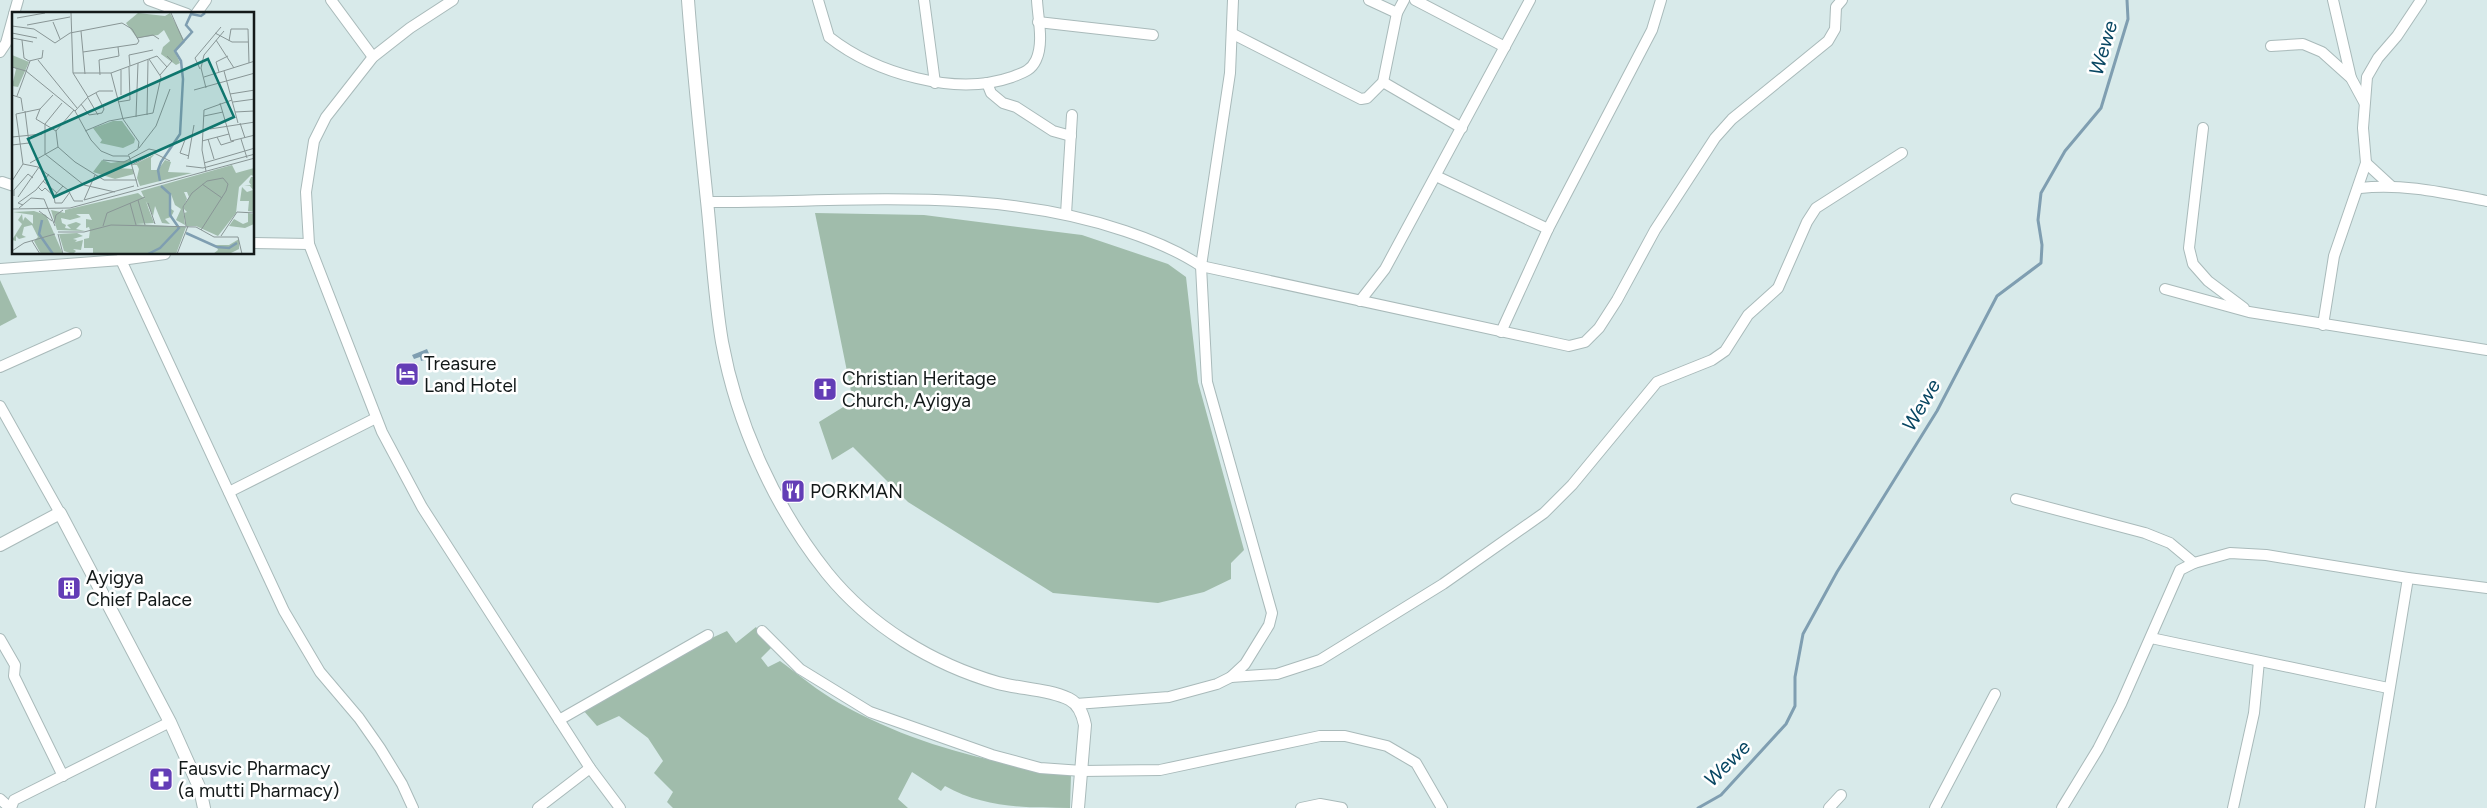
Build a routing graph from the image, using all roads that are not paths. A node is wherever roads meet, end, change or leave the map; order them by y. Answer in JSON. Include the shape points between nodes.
{"nodes":[{"id":1,"x":149,"y":0,"type":"edge"},
{"id":2,"x":206,"y":0,"type":"edge"},
{"id":3,"x":331,"y":0,"type":"edge"},
{"id":4,"x":453,"y":0,"type":"edge"},
{"id":5,"x":688,"y":0,"type":"edge"},
{"id":6,"x":818,"y":0,"type":"edge"},
{"id":7,"x":924,"y":0,"type":"edge"},
{"id":8,"x":1037,"y":0,"type":"edge"},
{"id":9,"x":1233,"y":0,"type":"edge"},
{"id":10,"x":1368,"y":0,"type":"edge"},
{"id":11,"x":1404,"y":0,"type":"edge"},
{"id":12,"x":1415,"y":0,"type":"edge"},
{"id":13,"x":1530,"y":0,"type":"edge"},
{"id":14,"x":1661,"y":0,"type":"edge"},
{"id":15,"x":1842,"y":0,"type":"edge"},
{"id":16,"x":2333,"y":0,"type":"edge"},
{"id":17,"x":2421,"y":0,"type":"edge"},
{"id":18,"x":182,"y":12,"type":"edge"},
{"id":19,"x":197,"y":12,"type":"edge"},
{"id":20,"x":1396,"y":13,"type":"junction"},
{"id":21,"x":12,"y":21,"type":"edge"},
{"id":22,"x":1038,"y":22,"type":"junction"},
{"id":23,"x":1233,"y":34,"type":"junction"},
{"id":24,"x":1153,"y":35,"type":"dead end"},
{"id":25,"x":2271,"y":46,"type":"dead end"},
{"id":26,"x":1505,"y":47,"type":"junction"},
{"id":27,"x":0,"y":52,"type":"edge"},
{"id":28,"x":373,"y":57,"type":"junction"},
{"id":29,"x":2351,"y":78,"type":"junction"},
{"id":30,"x":1383,"y":82,"type":"junction"},
{"id":31,"x":935,"y":83,"type":"junction"},
{"id":32,"x":987,"y":83,"type":"junction"},
{"id":33,"x":2364,"y":103,"type":"junction"},
{"id":34,"x":1072,"y":115,"type":"dead end"},
{"id":35,"x":1462,"y":128,"type":"junction"},
{"id":36,"x":2203,"y":128,"type":"dead end"},
{"id":37,"x":1071,"y":136,"type":"junction"},
{"id":38,"x":1902,"y":153,"type":"dead end"},
{"id":39,"x":2366,"y":163,"type":"junction"},
{"id":40,"x":1436,"y":176,"type":"junction"},
{"id":41,"x":2,"y":182,"type":"dead end"},
{"id":42,"x":12,"y":185,"type":"edge"},
{"id":43,"x":2391,"y":186,"type":"junction"},
{"id":44,"x":2360,"y":188,"type":"junction"},
{"id":45,"x":2487,"y":200,"type":"edge"},
{"id":46,"x":707,"y":202,"type":"junction"},
{"id":47,"x":1066,"y":214,"type":"junction"},
{"id":48,"x":1548,"y":229,"type":"junction"},
{"id":49,"x":255,"y":243,"type":"edge"},
{"id":50,"x":309,"y":244,"type":"junction"},
{"id":51,"x":151,"y":255,"type":"edge"},
{"id":52,"x":122,"y":257,"type":"edge"},
{"id":53,"x":1201,"y":266,"type":"junction"},
{"id":54,"x":0,"y":269,"type":"edge"},
{"id":55,"x":2165,"y":289,"type":"dead end"},
{"id":56,"x":1360,"y":301,"type":"junction"},
{"id":57,"x":2249,"y":312,"type":"junction"},
{"id":58,"x":2323,"y":324,"type":"junction"},
{"id":59,"x":1501,"y":332,"type":"junction"},
{"id":60,"x":76,"y":333,"type":"dead end"},
{"id":61,"x":2487,"y":350,"type":"edge"},
{"id":62,"x":0,"y":367,"type":"edge"},
{"id":63,"x":0,"y":406,"type":"edge"},
{"id":64,"x":376,"y":418,"type":"junction"},
{"id":65,"x":229,"y":492,"type":"junction"},
{"id":66,"x":2016,"y":499,"type":"dead end"},
{"id":67,"x":60,"y":513,"type":"junction"},
{"id":68,"x":0,"y":545,"type":"edge"},
{"id":69,"x":2194,"y":563,"type":"junction"},
{"id":70,"x":2408,"y":578,"type":"junction"},
{"id":71,"x":2487,"y":588,"type":"edge"},
{"id":72,"x":762,"y":631,"type":"dead end"},
{"id":73,"x":708,"y":634,"type":"dead end"},
{"id":74,"x":2151,"y":638,"type":"junction"},
{"id":75,"x":0,"y":639,"type":"edge"},
{"id":76,"x":2259,"y":661,"type":"junction"},
{"id":77,"x":1231,"y":677,"type":"junction"},
{"id":78,"x":2388,"y":688,"type":"junction"},
{"id":79,"x":1995,"y":694,"type":"dead end"},
{"id":80,"x":1076,"y":704,"type":"junction"},
{"id":81,"x":559,"y":720,"type":"junction"},
{"id":82,"x":170,"y":722,"type":"junction"},
{"id":83,"x":590,"y":768,"type":"junction"},
{"id":84,"x":1082,"y":771,"type":"junction"},
{"id":85,"x":63,"y":776,"type":"junction"},
{"id":86,"x":1841,"y":795,"type":"dead end"},
{"id":87,"x":0,"y":799,"type":"edge"},
{"id":88,"x":10,"y":808,"type":"edge"},
{"id":89,"x":204,"y":808,"type":"edge"},
{"id":90,"x":413,"y":808,"type":"edge"},
{"id":91,"x":538,"y":808,"type":"edge"},
{"id":92,"x":620,"y":808,"type":"edge"},
{"id":93,"x":1078,"y":808,"type":"edge"},
{"id":94,"x":1301,"y":808,"type":"edge"},
{"id":95,"x":1342,"y":808,"type":"edge"},
{"id":96,"x":1442,"y":808,"type":"edge"},
{"id":97,"x":1829,"y":808,"type":"edge"},
{"id":98,"x":1935,"y":808,"type":"edge"},
{"id":99,"x":2062,"y":808,"type":"edge"},
{"id":100,"x":2233,"y":808,"type":"edge"},
{"id":101,"x":2370,"y":808,"type":"edge"}],
"edges":[{"from":1,"to":18,"type":"street"},
{"from":2,"to":19,"type":"street"},
{"from":3,"to":28,"type":"street"},
{"from":4,"to":28,"type":"street"},
{"from":5,"to":46,"type":"street"},
{"from":6,"to":31,"type":"street","via":[[823,24],[829,37],[837,44],[879,66]]},
{"from":7,"to":31,"type":"street"},
{"from":8,"to":22,"type":"street"},
{"from":9,"to":23,"type":"street"},
{"from":10,"to":20,"type":"street"},
{"from":11,"to":20,"type":"street"},
{"from":12,"to":26,"type":"street"},
{"from":13,"to":26,"type":"street"},
{"from":14,"to":48,"type":"street","via":[[1652,30]]},
{"from":15,"to":59,"type":"street","via":[[1836,7],[1835,29],[1828,41],[1732,119],[1715,138],[1655,230],[1617,300],[1599,328],[1585,342],[1569,346]]},
{"from":16,"to":29,"type":"street"},
{"from":17,"to":33,"type":"street","via":[[2367,76]]},
{"from":20,"to":30,"type":"street"},
{"from":21,"to":27,"type":"street"},
{"from":22,"to":24,"type":"street"},
{"from":22,"to":32,"type":"street","via":[[1040,48],[1028,72]]},
{"from":23,"to":30,"type":"street","via":[[1361,99],[1367,98]]},
{"from":23,"to":53,"type":"street"},
{"from":25,"to":29,"type":"street","via":[[2304,44],[2322,52]]},
{"from":26,"to":35,"type":"street"},
{"from":28,"to":50,"type":"street","via":[[326,117],[314,141],[306,192]]},
{"from":29,"to":33,"type":"street"},
{"from":30,"to":35,"type":"street"},
{"from":31,"to":32,"type":"street"},
{"from":32,"to":37,"type":"street","via":[[991,93],[1003,103],[1016,107],[1053,131]]},
{"from":33,"to":39,"type":"street"},
{"from":34,"to":37,"type":"street"},
{"from":35,"to":40,"type":"street"},
{"from":36,"to":57,"type":"street","via":[[2189,248],[2193,264],[2208,281]]},
{"from":37,"to":47,"type":"street"},
{"from":38,"to":77,"type":"street","via":[[1816,208],[1778,288],[1748,315],[1725,351],[1712,360],[1657,382],[1544,513],[1443,584],[1320,660],[1277,674]]},
{"from":39,"to":43,"type":"street"},
{"from":39,"to":44,"type":"street"},
{"from":40,"to":48,"type":"street"},
{"from":40,"to":56,"type":"street","via":[[1385,268]]},
{"from":41,"to":42,"type":"street"},
{"from":43,"to":44,"type":"street"},
{"from":43,"to":45,"type":"street"},
{"from":44,"to":58,"type":"street","via":[[2334,256]]},
{"from":46,"to":47,"type":"street","via":[[927,199],[1036,208]]},
{"from":46,"to":80,"type":"street","via":[[718,315],[729,372],[753,444],[804,542],[846,595],[900,639],[972,676],[1062,697]]},
{"from":47,"to":53,"type":"street","via":[[1147,238],[1175,249]]},
{"from":48,"to":59,"type":"street"},
{"from":49,"to":50,"type":"street"},
{"from":50,"to":64,"type":"street"},
{"from":51,"to":52,"type":"street"},
{"from":52,"to":54,"type":"street"},
{"from":52,"to":65,"type":"street"},
{"from":53,"to":56,"type":"street"},
{"from":53,"to":77,"type":"street","via":[[1208,382],[1272,613],[1270,625],[1244,664]]},
{"from":55,"to":57,"type":"street"},
{"from":56,"to":59,"type":"street"},
{"from":57,"to":58,"type":"street"},
{"from":58,"to":61,"type":"street"},
{"from":60,"to":62,"type":"street"},
{"from":63,"to":67,"type":"street"},
{"from":64,"to":65,"type":"street"},
{"from":64,"to":81,"type":"street","via":[[422,507]]},
{"from":65,"to":90,"type":"street","via":[[284,611],[320,672],[380,748]]},
{"from":66,"to":69,"type":"street","via":[[2145,533],[2170,543]]},
{"from":67,"to":68,"type":"street"},
{"from":67,"to":82,"type":"street"},
{"from":69,"to":70,"type":"street","via":[[2230,554],[2266,555]]},
{"from":69,"to":74,"type":"street","via":[[2180,570]]},
{"from":70,"to":71,"type":"street"},
{"from":70,"to":78,"type":"street"},
{"from":72,"to":84,"type":"street","via":[[800,669],[870,712],[992,755],[1040,768]]},
{"from":73,"to":81,"type":"street"},
{"from":74,"to":76,"type":"street"},
{"from":74,"to":99,"type":"street","via":[[2098,749]]},
{"from":75,"to":85,"type":"street","via":[[15,665],[14,676]]},
{"from":76,"to":78,"type":"street"},
{"from":76,"to":100,"type":"street","via":[[2254,713]]},
{"from":77,"to":80,"type":"street","via":[[1170,697]]},
{"from":78,"to":101,"type":"street"},
{"from":79,"to":98,"type":"street"},
{"from":80,"to":84,"type":"street","via":[[1085,725]]},
{"from":81,"to":83,"type":"street"},
{"from":82,"to":85,"type":"street"},
{"from":82,"to":89,"type":"street","via":[[200,790]]},
{"from":83,"to":91,"type":"street"},
{"from":83,"to":92,"type":"street"},
{"from":84,"to":93,"type":"street"},
{"from":84,"to":96,"type":"street","via":[[1160,770],[1320,736],[1345,736],[1387,746],[1416,763]]},
{"from":85,"to":88,"type":"street","via":[[14,800]]},
{"from":86,"to":97,"type":"street"},
{"from":87,"to":88,"type":"street"},
{"from":94,"to":95,"type":"street","via":[[1320,804]]}]}
